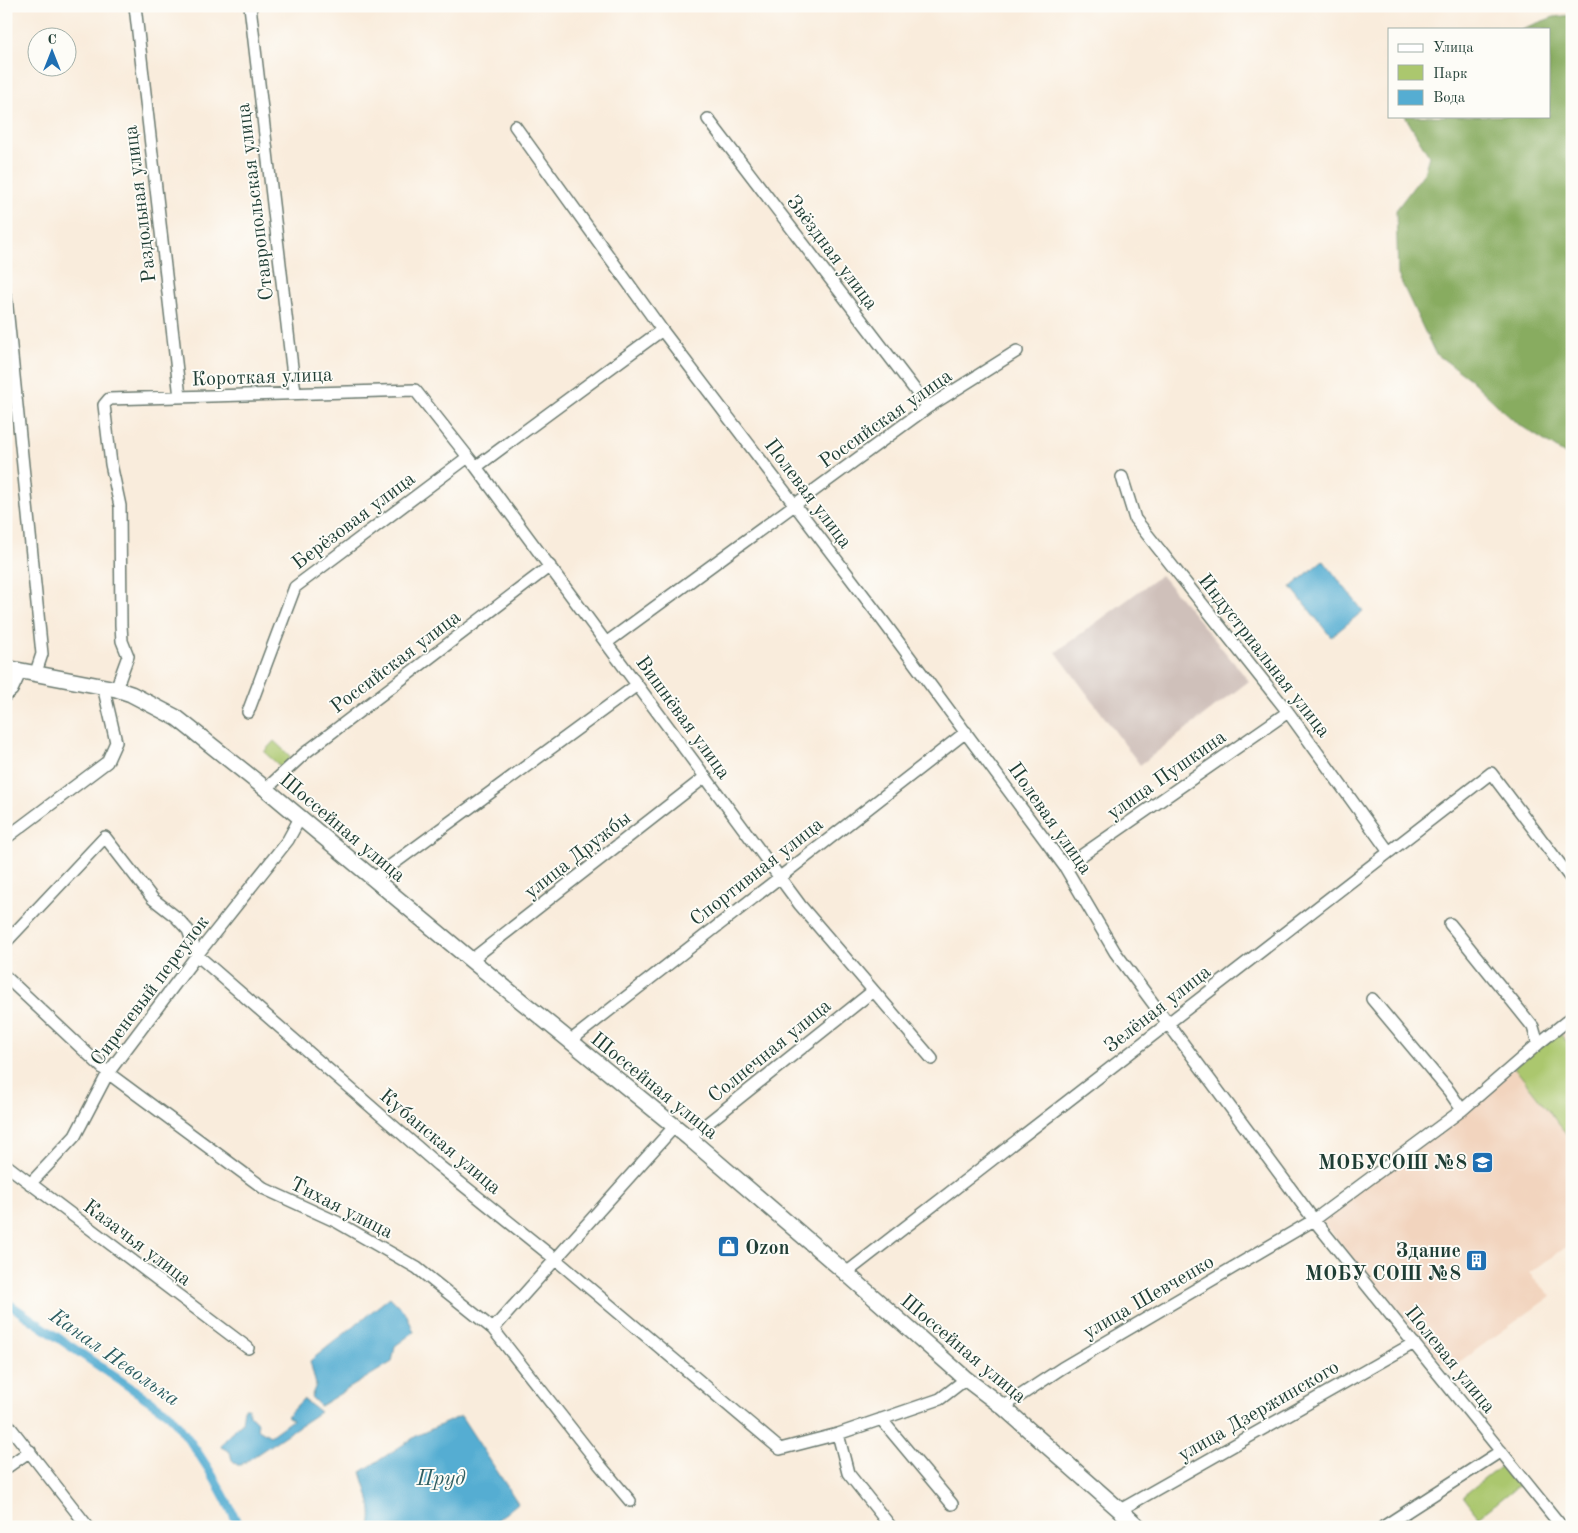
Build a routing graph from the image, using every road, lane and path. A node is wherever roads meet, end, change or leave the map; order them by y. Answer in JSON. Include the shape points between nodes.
{"nodes":[{"id":1,"x":135,"y":6,"type":"edge"},
{"id":2,"x":250,"y":6,"type":"edge"},
{"id":3,"x":708,"y":118,"type":"dead end"},
{"id":4,"x":515,"y":126,"type":"dead end"},
{"id":5,"x":6,"y":296,"type":"edge"},
{"id":6,"x":662,"y":330,"type":"junction"},
{"id":7,"x":1017,"y":351,"type":"dead end"},
{"id":8,"x":415,"y":390,"type":"joint"},
{"id":9,"x":295,"y":393,"type":"junction"},
{"id":10,"x":180,"y":397,"type":"junction"},
{"id":11,"x":928,"y":407,"type":"junction"},
{"id":12,"x":468,"y":457,"type":"junction"},
{"id":13,"x":476,"y":467,"type":"junction"},
{"id":14,"x":1122,"y":478,"type":"dead end"},
{"id":15,"x":795,"y":505,"type":"junction"},
{"id":16,"x":550,"y":566,"type":"junction"},
{"id":17,"x":606,"y":643,"type":"junction"},
{"id":18,"x":21,"y":670,"type":"edge"},
{"id":19,"x":637,"y":685,"type":"junction"},
{"id":20,"x":110,"y":688,"type":"junction"},
{"id":21,"x":6,"y":695,"type":"edge"},
{"id":22,"x":248,"y":712,"type":"dead end"},
{"id":23,"x":1288,"y":712,"type":"junction"},
{"id":24,"x":966,"y":732,"type":"junction"},
{"id":25,"x":705,"y":777,"type":"junction"},
{"id":26,"x":266,"y":789,"type":"junction"},
{"id":27,"x":300,"y":818,"type":"junction"},
{"id":28,"x":6,"y":838,"type":"edge"},
{"id":29,"x":1389,"y":852,"type":"junction"},
{"id":30,"x":1065,"y":867,"type":"junction"},
{"id":31,"x":778,"y":877,"type":"junction"},
{"id":32,"x":374,"y":878,"type":"junction"},
{"id":33,"x":1572,"y":880,"type":"edge"},
{"id":34,"x":1450,"y":924,"type":"dead end"},
{"id":35,"x":6,"y":942,"type":"edge"},
{"id":36,"x":197,"y":955,"type":"junction"},
{"id":37,"x":471,"y":960,"type":"junction"},
{"id":38,"x":6,"y":977,"type":"edge"},
{"id":39,"x":874,"y":991,"type":"junction"},
{"id":40,"x":1372,"y":999,"type":"dead end"},
{"id":41,"x":1572,"y":1017,"type":"edge"},
{"id":42,"x":1168,"y":1024,"type":"junction"},
{"id":43,"x":570,"y":1041,"type":"junction"},
{"id":44,"x":1538,"y":1044,"type":"junction"},
{"id":45,"x":932,"y":1059,"type":"dead end"},
{"id":46,"x":108,"y":1073,"type":"junction"},
{"id":47,"x":1462,"y":1110,"type":"junction"},
{"id":48,"x":674,"y":1127,"type":"junction"},
{"id":49,"x":689,"y":1138,"type":"junction"},
{"id":50,"x":6,"y":1165,"type":"edge"},
{"id":51,"x":30,"y":1184,"type":"junction"},
{"id":52,"x":1314,"y":1220,"type":"junction"},
{"id":53,"x":555,"y":1258,"type":"junction"},
{"id":54,"x":846,"y":1273,"type":"junction"},
{"id":55,"x":493,"y":1329,"type":"junction"},
{"id":56,"x":1414,"y":1343,"type":"junction"},
{"id":57,"x":248,"y":1348,"type":"dead end"},
{"id":58,"x":966,"y":1379,"type":"junction"},
{"id":59,"x":1003,"y":1407,"type":"junction"},
{"id":60,"x":881,"y":1418,"type":"junction"},
{"id":61,"x":6,"y":1422,"type":"edge"},
{"id":62,"x":838,"y":1434,"type":"junction"},
{"id":63,"x":30,"y":1451,"type":"junction"},
{"id":64,"x":1501,"y":1451,"type":"junction"},
{"id":65,"x":6,"y":1468,"type":"edge"},
{"id":66,"x":630,"y":1502,"type":"dead end"},
{"id":67,"x":952,"y":1504,"type":"dead end"},
{"id":68,"x":1120,"y":1510,"type":"junction"},
{"id":69,"x":88,"y":1527,"type":"edge"},
{"id":70,"x":891,"y":1527,"type":"edge"},
{"id":71,"x":1139,"y":1527,"type":"edge"},
{"id":72,"x":1383,"y":1527,"type":"edge"},
{"id":73,"x":1562,"y":1527,"type":"edge"}],
"edges":[{"from":1,"to":10,"type":"street","name":"Раздольная улица"},
{"from":2,"to":9,"type":"street","name":"Ставропольская улица"},
{"from":3,"to":11,"type":"street","name":"Звёздная улица"},
{"from":4,"to":6,"type":"street","name":"Полевая улица"},
{"from":5,"to":18,"type":"street","via":[[42,654]]},
{"from":6,"to":13,"type":"street"},
{"from":6,"to":15,"type":"street","name":"Полевая улица"},
{"from":7,"to":11,"type":"street","name":"Российская улица"},
{"from":8,"to":9,"type":"street","name":"Короткая улица"},
{"from":8,"to":12,"type":"street","name":"Вишнёвая улица"},
{"from":9,"to":10,"type":"street","name":"Короткая улица"},
{"from":10,"to":20,"type":"street","name":"Короткая улица","via":[[109,399],[104,405],[120,506],[120,625],[128,656]]},
{"from":11,"to":15,"type":"street","name":"Российская улица"},
{"from":12,"to":13,"type":"street","name":"Вишнёвая улица"},
{"from":12,"to":22,"type":"street","name":"Берёзовая улица","via":[[295,588]]},
{"from":13,"to":16,"type":"street","name":"Вишнёвая улица"},
{"from":14,"to":23,"type":"street","name":"Индустриальная улица","via":[[1134,519]]},
{"from":15,"to":17,"type":"street","name":"Российская улица"},
{"from":15,"to":24,"type":"street","name":"Полевая улица"},
{"from":16,"to":17,"type":"street","name":"Вишнёвая улица"},
{"from":16,"to":26,"type":"street","name":"Российская улица","via":[[305,753]]},
{"from":17,"to":19,"type":"street","name":"Вишнёвая улица"},
{"from":18,"to":20,"type":"main road","name":"Шоссейная улица"},
{"from":18,"to":21,"type":"street","via":[[12,690]]},
{"from":19,"to":25,"type":"street","name":"Вишнёвая улица"},
{"from":19,"to":32,"type":"street"},
{"from":20,"to":26,"type":"main road","name":"Шоссейная улица","via":[[131,694],[177,718]]},
{"from":20,"to":28,"type":"street","via":[[116,742],[107,762]]},
{"from":23,"to":29,"type":"street","name":"Индустриальная улица"},
{"from":23,"to":30,"type":"street","name":"улица Пушкина"},
{"from":24,"to":30,"type":"street","name":"Полевая улица"},
{"from":24,"to":31,"type":"street","name":"Спортивная улица"},
{"from":25,"to":31,"type":"street","name":"Вишнёвая улица"},
{"from":25,"to":37,"type":"street","name":"улица Дружбы"},
{"from":26,"to":27,"type":"main road","name":"Шоссейная улица"},
{"from":27,"to":32,"type":"main road","name":"Шоссейная улица"},
{"from":27,"to":36,"type":"street","name":"Сиреневый переулок","via":[[288,840]]},
{"from":29,"to":33,"type":"street","name":"Зелёная улица","via":[[1491,773]]},
{"from":29,"to":42,"type":"street","name":"Зелёная улица"},
{"from":30,"to":42,"type":"street","name":"Полевая улица","via":[[1114,952]]},
{"from":31,"to":39,"type":"street","name":"Вишнёвая улица"},
{"from":31,"to":43,"type":"street","name":"Спортивная улица"},
{"from":32,"to":37,"type":"main road","name":"Шоссейная улица"},
{"from":34,"to":44,"type":"street","via":[[1533,1027]]},
{"from":35,"to":36,"type":"street","name":"Кубанская улица","via":[[106,837],[153,899],[188,930]]},
{"from":36,"to":46,"type":"street","name":"Сиреневый переулок"},
{"from":36,"to":53,"type":"street","name":"Кубанская улица","via":[[438,1165]]},
{"from":37,"to":43,"type":"main road","name":"Шоссейная улица"},
{"from":38,"to":46,"type":"street","name":"Тихая улица"},
{"from":39,"to":45,"type":"street","name":"Вишнёвая улица"},
{"from":39,"to":49,"type":"street","name":"Солнечная улица"},
{"from":40,"to":47,"type":"street"},
{"from":41,"to":44,"type":"street","name":"улица Шевченко"},
{"from":42,"to":52,"type":"street","name":"Полевая улица"},
{"from":42,"to":54,"type":"street","name":"Зелёная улица"},
{"from":43,"to":48,"type":"main road","name":"Шоссейная улица"},
{"from":44,"to":47,"type":"street","name":"улица Шевченко"},
{"from":46,"to":51,"type":"street","name":"Сиреневый переулок","via":[[75,1136]]},
{"from":46,"to":55,"type":"street","name":"Тихая улица","via":[[265,1189],[337,1222],[417,1268]]},
{"from":47,"to":52,"type":"street","name":"улица Шевченко"},
{"from":48,"to":49,"type":"main road","name":"Шоссейная улица"},
{"from":48,"to":53,"type":"street"},
{"from":49,"to":54,"type":"main road","name":"Шоссейная улица"},
{"from":50,"to":51,"type":"street","name":"Казачья улица"},
{"from":51,"to":57,"type":"street","name":"Казачья улица"},
{"from":52,"to":56,"type":"street","name":"Полевая улица"},
{"from":52,"to":59,"type":"street","name":"улица Шевченко","via":[[1062,1368]]},
{"from":53,"to":55,"type":"street"},
{"from":53,"to":62,"type":"street","name":"Кубанская улица","via":[[780,1449]]},
{"from":54,"to":58,"type":"main road","name":"Шоссейная улица"},
{"from":55,"to":66,"type":"street","name":"Тихая улица"},
{"from":56,"to":64,"type":"street","name":"Полевая улица"},
{"from":56,"to":68,"type":"street","name":"улица Дзержинского"},
{"from":58,"to":59,"type":"main road","name":"Шоссейная улица"},
{"from":58,"to":60,"type":"street","via":[[940,1398]]},
{"from":59,"to":68,"type":"main road","name":"Шоссейная улица"},
{"from":60,"to":62,"type":"street"},
{"from":60,"to":67,"type":"street"},
{"from":61,"to":63,"type":"street"},
{"from":62,"to":70,"type":"street","via":[[848,1473]]},
{"from":63,"to":65,"type":"street"},
{"from":63,"to":69,"type":"street"},
{"from":64,"to":72,"type":"street"},
{"from":64,"to":73,"type":"street","name":"Полевая улица"},
{"from":68,"to":71,"type":"main road","name":"Шоссейная улица"}]}
